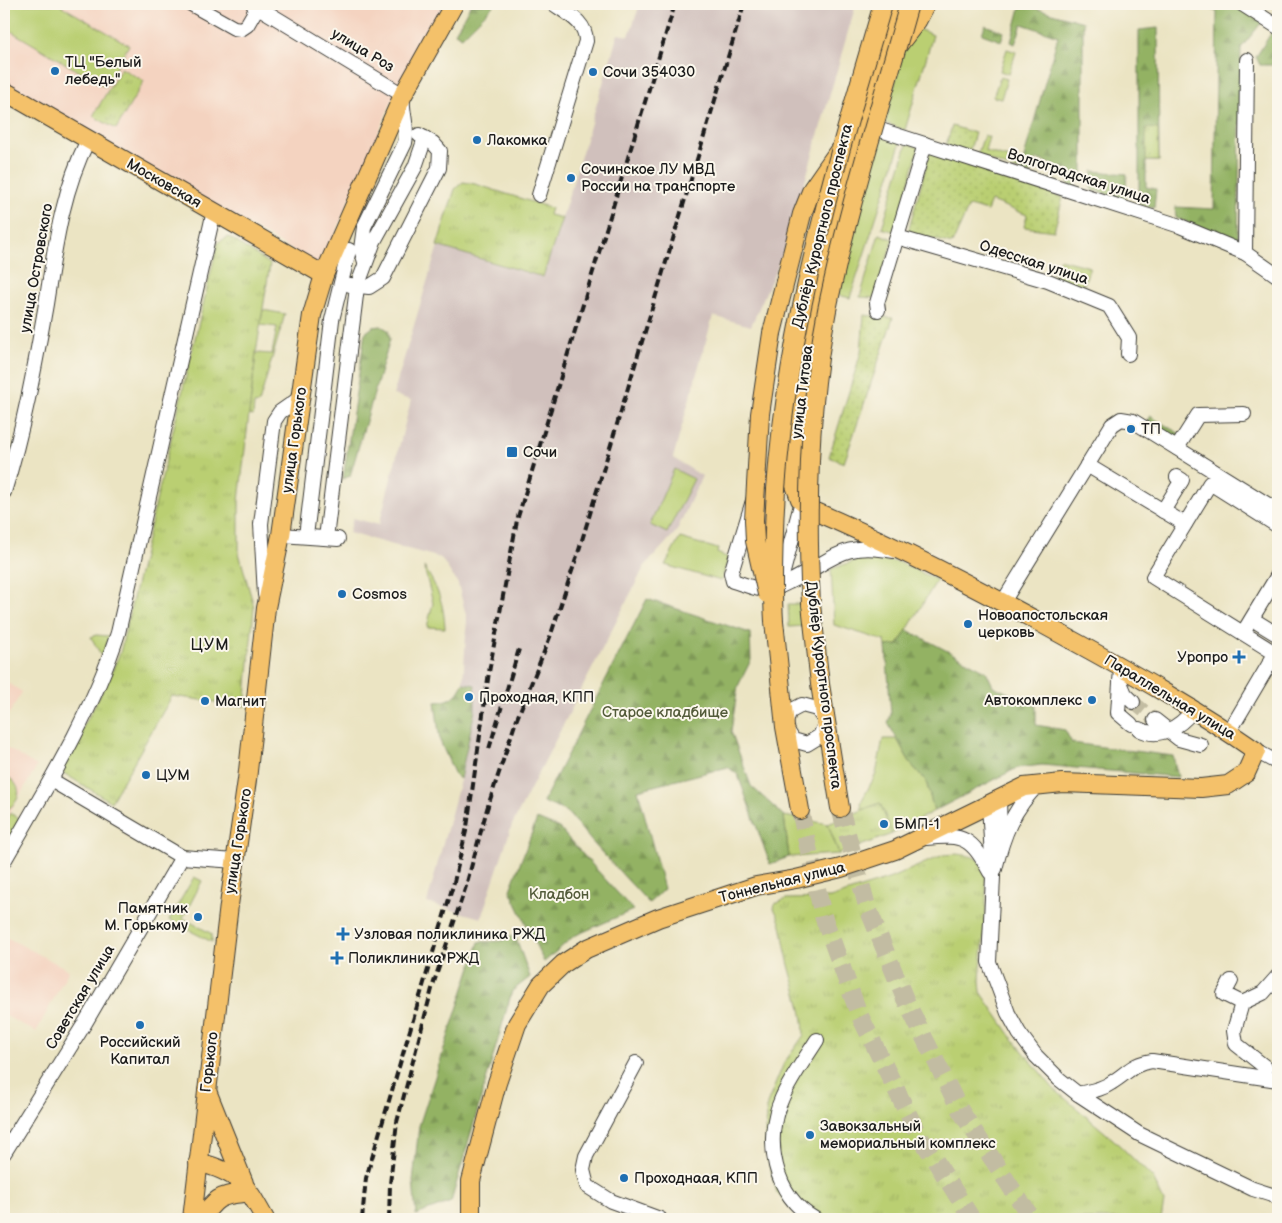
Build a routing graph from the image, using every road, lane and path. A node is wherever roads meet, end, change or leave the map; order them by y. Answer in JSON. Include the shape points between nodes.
{"nodes":[{"id":1,"x":191,"y":4,"type":"edge"},
{"id":2,"x":454,"y":4,"type":"edge"},
{"id":3,"x":554,"y":4,"type":"edge"},
{"id":4,"x":883,"y":4,"type":"edge"},
{"id":5,"x":896,"y":4,"type":"edge"},
{"id":6,"x":909,"y":4,"type":"edge"},
{"id":7,"x":926,"y":4,"type":"edge"},
{"id":8,"x":1242,"y":4,"type":"edge"},
{"id":9,"x":254,"y":5,"type":"edge"},
{"id":10,"x":1278,"y":27,"type":"edge"},
{"id":11,"x":897,"y":47,"type":"junction"},
{"id":12,"x":1247,"y":60,"type":"dead end"},
{"id":13,"x":4,"y":91,"type":"edge"},
{"id":14,"x":403,"y":95,"type":"junction"},
{"id":15,"x":862,"y":122,"type":"junction"},
{"id":16,"x":408,"y":129,"type":"junction"},
{"id":17,"x":389,"y":131,"type":"junction"},
{"id":18,"x":425,"y":138,"type":"junction"},
{"id":19,"x":88,"y":140,"type":"junction"},
{"id":20,"x":925,"y":144,"type":"junction"},
{"id":21,"x":539,"y":195,"type":"dead end"},
{"id":22,"x":214,"y":211,"type":"junction"},
{"id":23,"x":345,"y":227,"type":"junction"},
{"id":24,"x":897,"y":237,"type":"junction"},
{"id":25,"x":349,"y":250,"type":"junction"},
{"id":26,"x":1245,"y":253,"type":"junction"},
{"id":27,"x":365,"y":262,"type":"junction"},
{"id":28,"x":324,"y":276,"type":"junction"},
{"id":29,"x":1278,"y":276,"type":"edge"},
{"id":30,"x":340,"y":283,"type":"junction"},
{"id":31,"x":357,"y":287,"type":"junction"},
{"id":32,"x":878,"y":310,"type":"dead end"},
{"id":33,"x":1128,"y":354,"type":"dead end"},
{"id":34,"x":300,"y":398,"type":"junction"},
{"id":35,"x":1244,"y":414,"type":"dead end"},
{"id":36,"x":1176,"y":448,"type":"junction"},
{"id":37,"x":1087,"y":465,"type":"junction"},
{"id":38,"x":793,"y":468,"type":"junction"},
{"id":39,"x":1177,"y":477,"type":"dead end"},
{"id":40,"x":4,"y":492,"type":"edge"},
{"id":41,"x":800,"y":496,"type":"junction"},
{"id":42,"x":1163,"y":511,"type":"junction"},
{"id":43,"x":1278,"y":511,"type":"edge"},
{"id":44,"x":1185,"y":524,"type":"junction"},
{"id":45,"x":1278,"y":526,"type":"edge"},
{"id":46,"x":281,"y":535,"type":"junction"},
{"id":47,"x":306,"y":536,"type":"junction"},
{"id":48,"x":902,"y":553,"type":"junction"},
{"id":49,"x":1278,"y":575,"type":"edge"},
{"id":50,"x":779,"y":586,"type":"junction"},
{"id":51,"x":1003,"y":602,"type":"junction"},
{"id":52,"x":266,"y":608,"type":"junction"},
{"id":53,"x":1252,"y":619,"type":"junction"},
{"id":54,"x":774,"y":621,"type":"junction"},
{"id":55,"x":1243,"y":633,"type":"junction"},
{"id":56,"x":1278,"y":635,"type":"edge"},
{"id":57,"x":1277,"y":654,"type":"edge"},
{"id":58,"x":1121,"y":674,"type":"junction"},
{"id":59,"x":1133,"y":702,"type":"tunnel mouth"},
{"id":60,"x":1193,"y":710,"type":"junction"},
{"id":61,"x":1155,"y":720,"type":"tunnel mouth"},
{"id":62,"x":826,"y":722,"type":"junction"},
{"id":63,"x":785,"y":727,"type":"junction"},
{"id":64,"x":1168,"y":730,"type":"junction"},
{"id":65,"x":1229,"y":732,"type":"junction"},
{"id":66,"x":1201,"y":745,"type":"dead end"},
{"id":67,"x":1256,"y":751,"type":"junction"},
{"id":68,"x":1278,"y":763,"type":"edge"},
{"id":69,"x":51,"y":780,"type":"junction"},
{"id":70,"x":1039,"y":784,"type":"junction"},
{"id":71,"x":994,"y":801,"type":"junction"},
{"id":72,"x":840,"y":808,"type":"tunnel mouth"},
{"id":73,"x":800,"y":810,"type":"tunnel mouth"},
{"id":74,"x":921,"y":838,"type":"junction"},
{"id":75,"x":1000,"y":847,"type":"junction"},
{"id":76,"x":182,"y":857,"type":"junction"},
{"id":77,"x":4,"y":861,"type":"edge"},
{"id":78,"x":235,"y":861,"type":"junction"},
{"id":79,"x":993,"y":877,"type":"junction"},
{"id":80,"x":229,"y":905,"type":"joint"},
{"id":81,"x":1278,"y":976,"type":"edge"},
{"id":82,"x":1231,"y":981,"type":"dead end"},
{"id":83,"x":1242,"y":1003,"type":"junction"},
{"id":84,"x":817,"y":1040,"type":"dead end"},
{"id":85,"x":636,"y":1063,"type":"dead end"},
{"id":86,"x":1272,"y":1079,"type":"edge"},
{"id":87,"x":206,"y":1089,"type":"junction"},
{"id":88,"x":1078,"y":1094,"type":"junction"},
{"id":89,"x":4,"y":1153,"type":"edge"},
{"id":90,"x":198,"y":1168,"type":"junction"},
{"id":91,"x":247,"y":1192,"type":"junction"},
{"id":92,"x":1278,"y":1197,"type":"edge"},
{"id":93,"x":192,"y":1219,"type":"edge"},
{"id":94,"x":201,"y":1219,"type":"edge"},
{"id":95,"x":265,"y":1219,"type":"edge"},
{"id":96,"x":471,"y":1219,"type":"edge"},
{"id":97,"x":660,"y":1219,"type":"edge"},
{"id":98,"x":815,"y":1219,"type":"edge"}],
"edges":[{"from":1,"to":9,"type":"street","via":[[241,29],[247,25]]},
{"from":2,"to":14,"type":"main road","name":"улица Горького"},
{"from":3,"to":21,"type":"street","via":[[583,26],[586,41]]},
{"from":4,"to":54,"type":"main road","name":"Дублёр Курортного проспекта","bridge":true,"via":[[813,251],[790,366],[775,489]]},
{"from":5,"to":15,"type":"main road","name":"улица Титова"},
{"from":6,"to":11,"type":"main road","name":"Дублёр Курортного проспекта","bridge":true},
{"from":7,"to":11,"type":"main road","via":[[917,22]]},
{"from":8,"to":10,"type":"street"},
{"from":9,"to":14,"type":"street","name":"улица Роз"},
{"from":11,"to":62,"type":"main road","name":"Дублёр Курортного проспекта","bridge":true,"via":[[839,257],[825,321],[810,434],[811,604]]},
{"from":12,"to":26,"type":"street"},
{"from":13,"to":19,"type":"main road","name":"Московская"},
{"from":14,"to":16,"type":"street","via":[[402,108]]},
{"from":14,"to":17,"type":"main road","name":"улица Горького"},
{"from":15,"to":20,"type":"street","name":"Волгоградская улица"},
{"from":15,"to":38,"type":"main road","name":"улица Титова","via":[[826,256],[802,370]]},
{"from":15,"to":54,"type":"main road","bridge":true,"via":[[812,189],[802,214],[772,333],[760,414],[754,520],[760,571]]},
{"from":16,"to":17,"type":"street","via":[[401,126]]},
{"from":16,"to":18,"type":"street"},
{"from":16,"to":27,"type":"street","via":[[405,143],[364,227],[361,249]]},
{"from":17,"to":23,"type":"main road","name":"улица Горького"},
{"from":18,"to":27,"type":"street","via":[[415,167]]},
{"from":18,"to":31,"type":"street","via":[[440,151],[439,168],[385,275],[374,285]]},
{"from":19,"to":22,"type":"main road","name":"Московская"},
{"from":19,"to":40,"type":"street","name":"улица Островского","via":[[69,183],[61,214],[36,359]]},
{"from":20,"to":24,"type":"street"},
{"from":20,"to":26,"type":"street","name":"Волгоградская улица","via":[[1180,226]]},
{"from":22,"to":28,"type":"main road","name":"Московская"},
{"from":22,"to":69,"type":"street","via":[[118,633],[107,668]]},
{"from":23,"to":25,"type":"street"},
{"from":23,"to":28,"type":"main road","name":"улица Горького"},
{"from":24,"to":32,"type":"street","via":[[877,303]]},
{"from":24,"to":33,"type":"street","name":"Одесская улица","via":[[1048,281],[1109,306],[1129,338]]},
{"from":25,"to":30,"type":"street"},
{"from":25,"to":31,"type":"street"},
{"from":26,"to":29,"type":"street","name":"Волгоградская улица"},
{"from":27,"to":31,"type":"street"},
{"from":28,"to":30,"type":"street"},
{"from":28,"to":34,"type":"main road","name":"улица Горького","via":[[312,315]]},
{"from":30,"to":31,"type":"street"},
{"from":30,"to":47,"type":"street","via":[[332,320]]},
{"from":31,"to":47,"type":"street","via":[[332,538]]},
{"from":34,"to":46,"type":"main road","name":"улица Горького"},
{"from":34,"to":52,"type":"street","via":[[280,412],[274,421],[262,524]]},
{"from":35,"to":36,"type":"street","via":[[1198,415]]},
{"from":36,"to":37,"type":"street","via":[[1133,421],[1121,419],[1112,425]]},
{"from":36,"to":43,"type":"street"},
{"from":37,"to":42,"type":"street","via":[[1129,485]]},
{"from":37,"to":51,"type":"street"},
{"from":38,"to":41,"type":"main road","name":"улица Титова","via":[[793,480]]},
{"from":38,"to":50,"type":"street","via":[[783,479],[775,482],[755,481],[755,494],[731,573],[733,581],[762,590]]},
{"from":39,"to":42,"type":"street","via":[[1182,480]]},
{"from":41,"to":48,"type":"main road","name":"Параллельная улица","via":[[814,511]]},
{"from":41,"to":50,"type":"street"},
{"from":42,"to":44,"type":"street"},
{"from":44,"to":45,"type":"street","via":[[1210,483]]},
{"from":44,"to":55,"type":"street","via":[[1153,577]]},
{"from":46,"to":47,"type":"street"},
{"from":46,"to":52,"type":"main road","name":"улица Горького"},
{"from":48,"to":50,"type":"street","via":[[875,548],[850,549]]},
{"from":48,"to":51,"type":"main road","name":"Параллельная улица"},
{"from":49,"to":53,"type":"street"},
{"from":51,"to":58,"type":"main road","name":"Параллельная улица"},
{"from":52,"to":78,"type":"main road","name":"улица Горького"},
{"from":53,"to":55,"type":"street"},
{"from":53,"to":56,"type":"street"},
{"from":54,"to":63,"type":"main road","name":"Дублёр Курортного проспекта"},
{"from":55,"to":57,"type":"street"},
{"from":57,"to":65,"type":"street"},
{"from":58,"to":59,"type":"street","via":[[1125,694]]},
{"from":58,"to":60,"type":"main road","name":"Параллельная улица"},
{"from":58,"to":64,"type":"street","via":[[1118,713],[1135,726],[1154,734]]},
{"from":60,"to":64,"type":"street","via":[[1183,722]]},
{"from":60,"to":65,"type":"main road","name":"Параллельная улица"},
{"from":61,"to":64,"type":"street"},
{"from":62,"to":63,"type":"street","via":[[820,736],[807,744],[792,740]]},
{"from":62,"to":63,"type":"street","via":[[817,709],[802,705],[789,712]]},
{"from":62,"to":72,"type":"main road","name":"Дублёр Курортного проспекта"},
{"from":63,"to":73,"type":"main road","name":"Дублёр Курортного проспекта"},
{"from":64,"to":66,"type":"street","via":[[1184,741]]},
{"from":65,"to":67,"type":"main road","name":"Параллельная улица"},
{"from":67,"to":68,"type":"street"},
{"from":67,"to":70,"type":"main road","name":"Тоннельная улица","via":[[1250,768],[1228,786]]},
{"from":69,"to":76,"type":"street"},
{"from":69,"to":77,"type":"street"},
{"from":70,"to":71,"type":"main road","name":"Тоннельная улица"},
{"from":70,"to":75,"type":"street","via":[[1020,806]]},
{"from":71,"to":74,"type":"main road","name":"Тоннельная улица"},
{"from":71,"to":75,"type":"street","via":[[1001,811]]},
{"from":71,"to":79,"type":"street"},
{"from":74,"to":79,"type":"street","via":[[953,836],[966,840],[975,847]]},
{"from":74,"to":96,"type":"main road","name":"Тоннельная улица","via":[[841,868],[756,886],[658,918],[586,949],[563,964],[541,985],[517,1024],[471,1182]]},
{"from":75,"to":79,"type":"street"},
{"from":76,"to":78,"type":"street"},
{"from":76,"to":89,"type":"street","name":"Советская улица","via":[[90,1015]]},
{"from":78,"to":80,"type":"main road","name":"улица Горького"},
{"from":79,"to":88,"type":"street","via":[[989,962],[1008,1013],[1036,1056]]},
{"from":80,"to":87,"type":"main road","name":"Горького"},
{"from":81,"to":83,"type":"street","via":[[1263,993]]},
{"from":82,"to":83,"type":"street","via":[[1224,994]]},
{"from":83,"to":86,"type":"street","via":[[1233,1037],[1236,1044],[1265,1067]]},
{"from":84,"to":98,"type":"street","via":[[781,1099],[773,1140],[779,1181],[796,1204]]},
{"from":85,"to":97,"type":"street","via":[[586,1156],[583,1170],[586,1186],[611,1201]]},
{"from":86,"to":88,"type":"street","via":[[1152,1061],[1133,1066],[1099,1090]]},
{"from":87,"to":90,"type":"main road","name":"Горького"},
{"from":87,"to":91,"type":"main road"},
{"from":88,"to":92,"type":"street","via":[[1139,1134],[1253,1189]]},
{"from":90,"to":91,"type":"main road"},
{"from":90,"to":93,"type":"main road","name":"Горького"},
{"from":91,"to":94,"type":"main road","via":[[217,1199]]},
{"from":91,"to":95,"type":"main road"}]}
